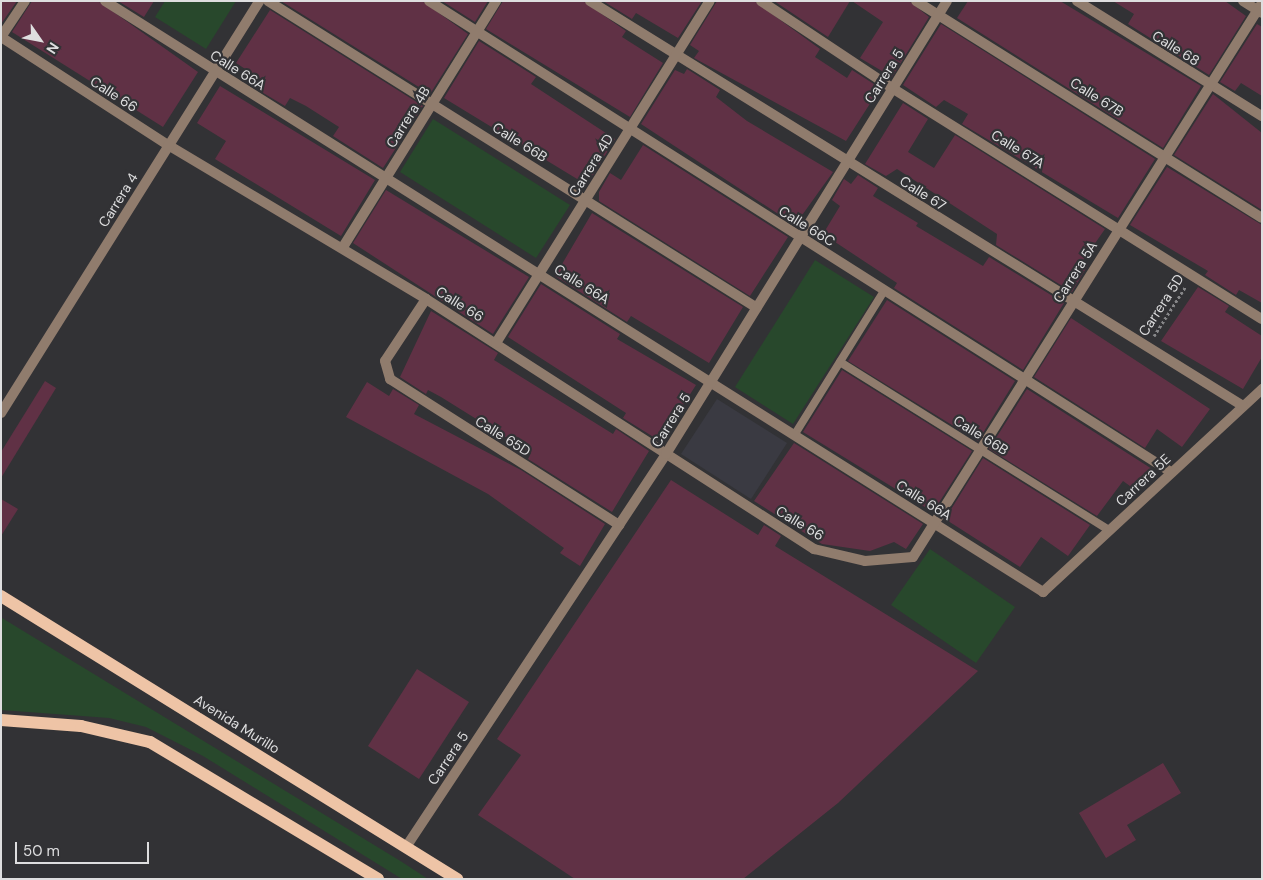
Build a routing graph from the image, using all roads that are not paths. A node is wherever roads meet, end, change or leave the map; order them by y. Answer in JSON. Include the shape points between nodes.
{"nodes":[{"id":1,"x":25,"y":1,"type":"edge"},
{"id":2,"x":104,"y":1,"type":"edge"},
{"id":3,"x":259,"y":1,"type":"edge"},
{"id":4,"x":268,"y":1,"type":"edge"},
{"id":5,"x":429,"y":1,"type":"edge"},
{"id":6,"x":496,"y":1,"type":"edge"},
{"id":7,"x":590,"y":1,"type":"edge"},
{"id":8,"x":710,"y":1,"type":"edge"},
{"id":9,"x":761,"y":1,"type":"edge"},
{"id":10,"x":916,"y":1,"type":"edge"},
{"id":11,"x":947,"y":1,"type":"edge"},
{"id":12,"x":1077,"y":1,"type":"edge"},
{"id":13,"x":1244,"y":1,"type":"edge"},
{"id":14,"x":1260,"y":8,"type":"edge"},
{"id":15,"x":938,"y":15,"type":"junction"},
{"id":16,"x":477,"y":31,"type":"junction"},
{"id":17,"x":1,"y":37,"type":"edge"},
{"id":18,"x":676,"y":55,"type":"junction"},
{"id":19,"x":215,"y":72,"type":"junction"},
{"id":20,"x":1209,"y":85,"type":"junction"},
{"id":21,"x":892,"y":88,"type":"junction"},
{"id":22,"x":433,"y":103,"type":"junction"},
{"id":23,"x":1262,"y":116,"type":"edge"},
{"id":24,"x":631,"y":127,"type":"junction"},
{"id":25,"x":168,"y":145,"type":"junction"},
{"id":26,"x":1165,"y":154,"type":"junction"},
{"id":27,"x":847,"y":162,"type":"junction"},
{"id":28,"x":386,"y":177,"type":"junction"},
{"id":29,"x":585,"y":199,"type":"junction"},
{"id":30,"x":1262,"y":218,"type":"edge"},
{"id":31,"x":1119,"y":228,"type":"junction"},
{"id":32,"x":800,"y":239,"type":"junction"},
{"id":33,"x":343,"y":247,"type":"junction"},
{"id":34,"x":539,"y":273,"type":"junction"},
{"id":35,"x":884,"y":291,"type":"junction"},
{"id":36,"x":426,"y":299,"type":"junction"},
{"id":37,"x":1073,"y":302,"type":"junction"},
{"id":38,"x":757,"y":308,"type":"junction"},
{"id":39,"x":1262,"y":319,"type":"edge"},
{"id":40,"x":496,"y":343,"type":"junction"},
{"id":41,"x":840,"y":362,"type":"junction"},
{"id":42,"x":1026,"y":378,"type":"junction"},
{"id":43,"x":711,"y":382,"type":"junction"},
{"id":44,"x":1262,"y":388,"type":"edge"},
{"id":45,"x":1243,"y":406,"type":"junction"},
{"id":46,"x":1,"y":414,"type":"edge"},
{"id":47,"x":795,"y":434,"type":"junction"},
{"id":48,"x":980,"y":451,"type":"junction"},
{"id":49,"x":666,"y":454,"type":"junction"},
{"id":50,"x":1171,"y":472,"type":"junction"},
{"id":51,"x":935,"y":522,"type":"junction"},
{"id":52,"x":620,"y":525,"type":"junction"},
{"id":53,"x":1109,"y":530,"type":"junction"},
{"id":54,"x":912,"y":557,"type":"joint"},
{"id":55,"x":1043,"y":592,"type":"joint"},
{"id":56,"x":1,"y":596,"type":"edge"},
{"id":57,"x":1,"y":720,"type":"edge"},
{"id":58,"x":406,"y":847,"type":"junction"},
{"id":59,"x":378,"y":879,"type":"edge"},
{"id":60,"x":457,"y":879,"type":"edge"}],
"edges":[{"from":1,"to":17,"type":"street"},
{"from":2,"to":19,"type":"street","name":"Calle 66A"},
{"from":3,"to":19,"type":"street","name":"Carrera 4"},
{"from":4,"to":22,"type":"street","name":"Calle 66B"},
{"from":5,"to":16,"type":"street","name":"Calle 66C"},
{"from":6,"to":16,"type":"street","name":"Carrera 4B"},
{"from":7,"to":18,"type":"street","name":"Calle 67"},
{"from":8,"to":18,"type":"street","name":"Carrera 4D"},
{"from":9,"to":21,"type":"street","name":"Calle 67A"},
{"from":10,"to":15,"type":"street","name":"Calle 67B"},
{"from":11,"to":15,"type":"street","name":"Carrera 5"},
{"from":12,"to":20,"type":"street","name":"Calle 68"},
{"from":13,"to":14,"type":"street"},
{"from":14,"to":20,"type":"street","name":"Carrera 5A"},
{"from":15,"to":21,"type":"street","name":"Carrera 5"},
{"from":15,"to":26,"type":"street","name":"Calle 67B"},
{"from":16,"to":22,"type":"street","name":"Carrera 4B"},
{"from":16,"to":24,"type":"street","name":"Calle 66C"},
{"from":17,"to":25,"type":"street","name":"Calle 66"},
{"from":18,"to":24,"type":"street","name":"Carrera 4D"},
{"from":18,"to":27,"type":"street","name":"Calle 67"},
{"from":19,"to":25,"type":"street","name":"Carrera 4"},
{"from":19,"to":28,"type":"street","name":"Calle 66A"},
{"from":20,"to":23,"type":"street","name":"Calle 68"},
{"from":20,"to":26,"type":"street","name":"Carrera 5A"},
{"from":21,"to":27,"type":"street","name":"Carrera 5"},
{"from":21,"to":31,"type":"street","name":"Calle 67A"},
{"from":22,"to":28,"type":"street","name":"Carrera 4B"},
{"from":22,"to":29,"type":"street","name":"Calle 66B"},
{"from":24,"to":29,"type":"street","name":"Carrera 4D"},
{"from":24,"to":32,"type":"street","name":"Calle 66C"},
{"from":25,"to":33,"type":"street","name":"Calle 66"},
{"from":25,"to":46,"type":"street","name":"Carrera 4"},
{"from":26,"to":30,"type":"street","name":"Calle 67B"},
{"from":26,"to":31,"type":"street","name":"Carrera 5A"},
{"from":27,"to":32,"type":"street","name":"Carrera 5"},
{"from":27,"to":37,"type":"street","name":"Calle 67"},
{"from":28,"to":33,"type":"street","name":"Carrera 4B"},
{"from":28,"to":34,"type":"street","name":"Calle 66A"},
{"from":29,"to":34,"type":"street","name":"Carrera 4D"},
{"from":29,"to":38,"type":"street","name":"Calle 66B"},
{"from":31,"to":37,"type":"street","name":"Carrera 5A"},
{"from":31,"to":39,"type":"street","name":"Calle 67A"},
{"from":32,"to":35,"type":"street","name":"Calle 66C"},
{"from":32,"to":38,"type":"street","name":"Carrera 5"},
{"from":33,"to":36,"type":"street","name":"Calle 66"},
{"from":34,"to":40,"type":"street","name":"Carrera 4D"},
{"from":34,"to":43,"type":"street","name":"Calle 66A"},
{"from":35,"to":41,"type":"lane"},
{"from":35,"to":42,"type":"street","name":"Calle 66C"},
{"from":36,"to":40,"type":"street","name":"Calle 66"},
{"from":36,"to":52,"type":"street","name":"Calle 65D","via":[[385,361],[384,373],[397,385]]},
{"from":37,"to":42,"type":"street","name":"Carrera 5A"},
{"from":37,"to":45,"type":"street","name":"Calle 67"},
{"from":38,"to":43,"type":"street","name":"Carrera 5"},
{"from":40,"to":49,"type":"street","name":"Calle 66"},
{"from":41,"to":47,"type":"lane"},
{"from":41,"to":48,"type":"lane","name":"Calle 66B"},
{"from":42,"to":48,"type":"street","name":"Carrera 5A"},
{"from":42,"to":50,"type":"street","name":"Calle 66C"},
{"from":43,"to":47,"type":"street","name":"Calle 66A"},
{"from":43,"to":49,"type":"street","name":"Carrera 5"},
{"from":44,"to":45,"type":"street","name":"Carrera 5E"},
{"from":45,"to":50,"type":"street","name":"Carrera 5E"},
{"from":47,"to":51,"type":"street","name":"Calle 66A"},
{"from":48,"to":51,"type":"street","name":"Carrera 5A"},
{"from":48,"to":53,"type":"lane","name":"Calle 66B"},
{"from":49,"to":52,"type":"street","name":"Carrera 5"},
{"from":49,"to":54,"type":"street","name":"Calle 66","via":[[814,549],[866,561]]},
{"from":50,"to":53,"type":"street","name":"Carrera 5E"},
{"from":51,"to":54,"type":"street","name":"Carrera 5A"},
{"from":51,"to":55,"type":"street","name":"Calle 66A"},
{"from":52,"to":58,"type":"street","name":"Carrera 5"},
{"from":53,"to":55,"type":"street","name":"Carrera 5E"},
{"from":56,"to":58,"type":"main road","name":"Avenida Murillo"},
{"from":57,"to":59,"type":"main road","via":[[81,726],[150,742]]},
{"from":58,"to":60,"type":"main road","name":"Avenida Murillo"}]}
